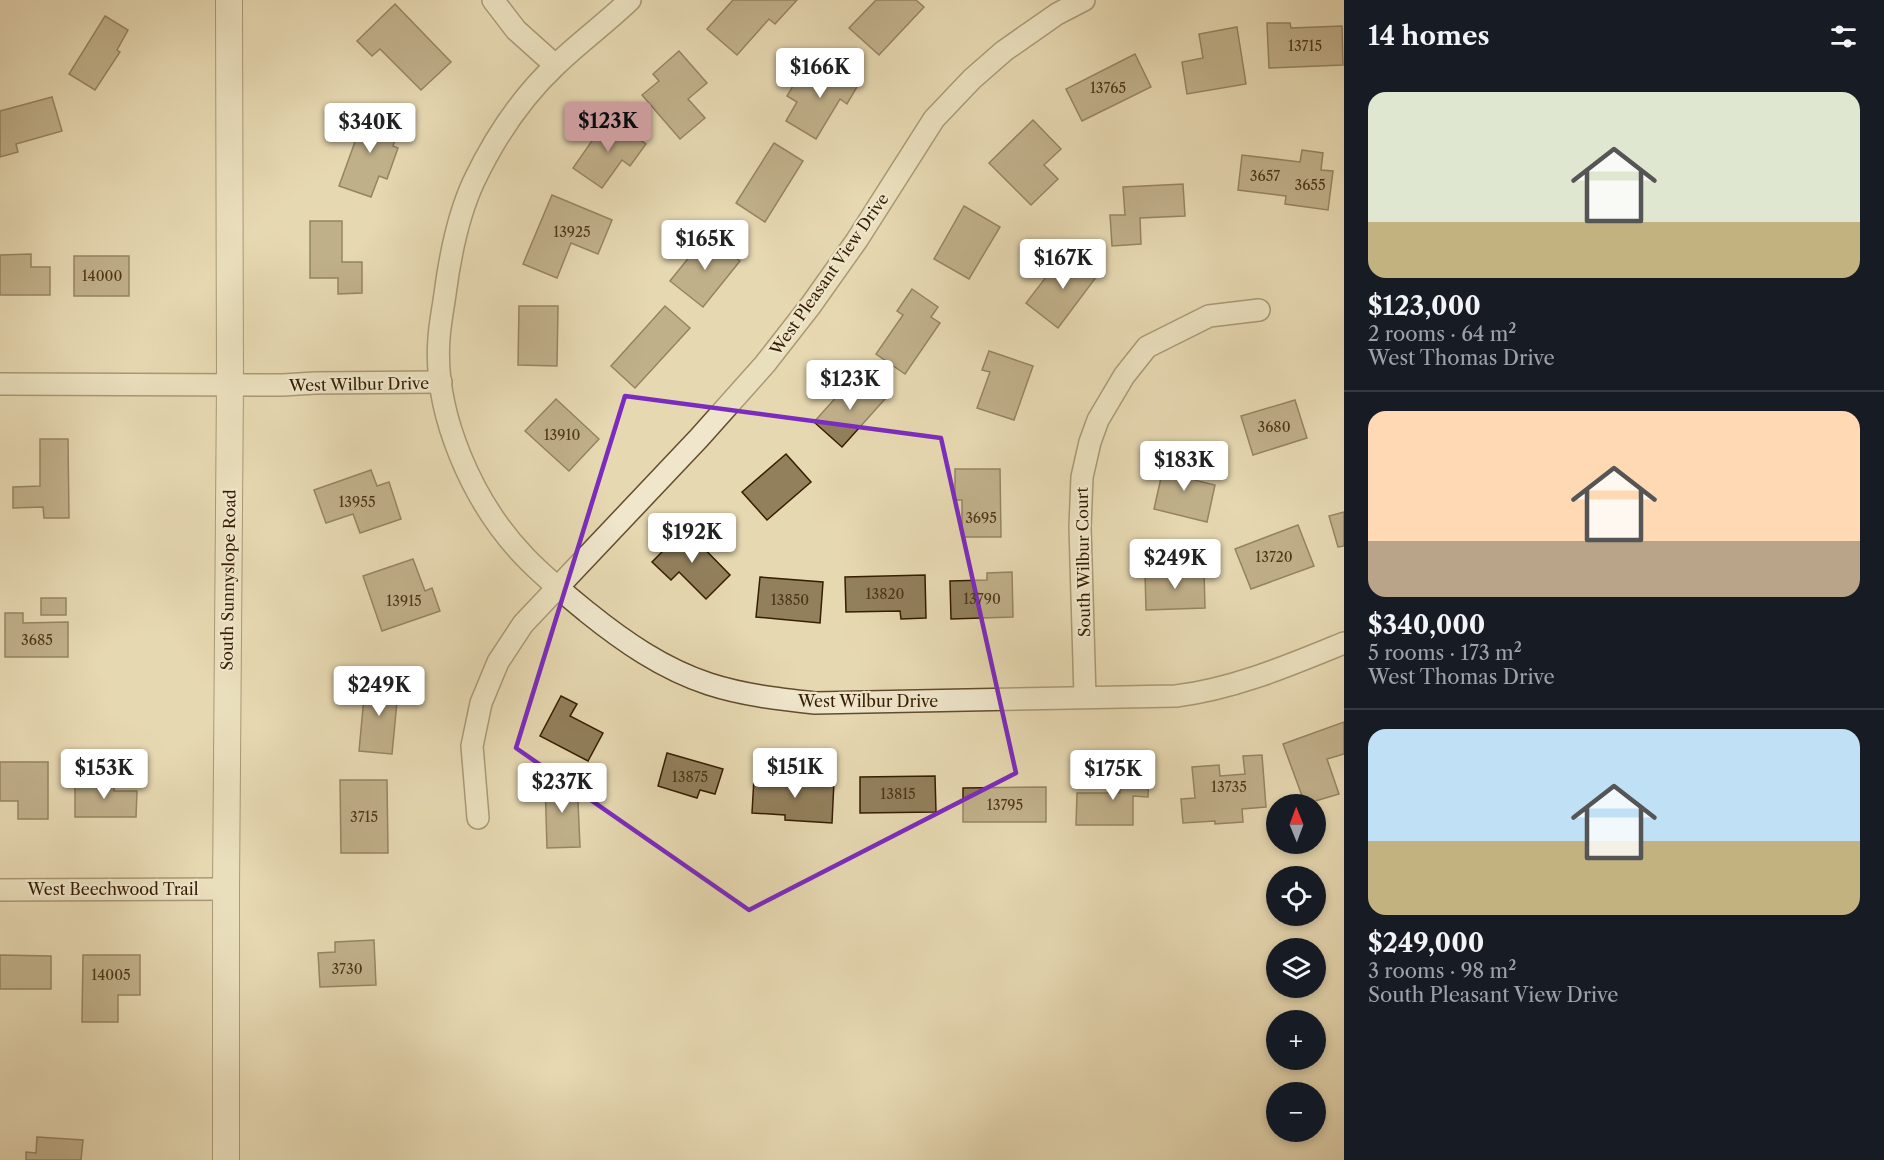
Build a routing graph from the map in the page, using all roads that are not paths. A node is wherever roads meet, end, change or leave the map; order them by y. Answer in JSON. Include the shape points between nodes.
{"nodes":[{"id":1,"x":229,"y":0,"type":"edge"},
{"id":2,"x":493,"y":0,"type":"edge"},
{"id":3,"x":630,"y":0,"type":"edge"},
{"id":4,"x":1084,"y":0,"type":"edge"},
{"id":5,"x":555,"y":65,"type":"junction"},
{"id":6,"x":1259,"y":310,"type":"dead end"},
{"id":7,"x":441,"y":382,"type":"junction"},
{"id":8,"x":0,"y":384,"type":"edge"},
{"id":9,"x":230,"y":384,"type":"junction"},
{"id":10,"x":556,"y":587,"type":"junction"},
{"id":11,"x":1344,"y":643,"type":"edge"},
{"id":12,"x":1085,"y":697,"type":"junction"},
{"id":13,"x":478,"y":818,"type":"dead end"},
{"id":14,"x":226,"y":889,"type":"junction"},
{"id":15,"x":0,"y":890,"type":"edge"},
{"id":16,"x":226,"y":1160,"type":"edge"}],
"edges":[{"from":1,"to":9,"type":"street","name":"South Sunnyslope Road"},
{"from":2,"to":5,"type":"street","via":[[516,30]]},
{"from":3,"to":5,"type":"street"},
{"from":4,"to":10,"type":"street","name":"West Pleasant View Drive","via":[[1004,51],[934,119],[850,249],[765,364]]},
{"from":5,"to":7,"type":"street","via":[[500,135],[474,182],[461,216],[439,340]]},
{"from":6,"to":12,"type":"street","name":"South Wilbur Court","via":[[1209,316],[1146,347],[1098,420],[1082,477]]},
{"from":7,"to":9,"type":"street","name":"West Wilbur Drive"},
{"from":7,"to":10,"type":"street","name":"West Wilbur Drive","via":[[463,463],[480,495],[516,547]]},
{"from":8,"to":9,"type":"street","name":"West Wilbur Drive"},
{"from":9,"to":14,"type":"street","name":"South Sunnyslope Road"},
{"from":10,"to":12,"type":"street","name":"West Wilbur Drive","via":[[620,639],[663,664],[707,683],[756,697],[815,703]]},
{"from":10,"to":13,"type":"street","name":"West Pleasant View Drive","via":[[523,624],[498,662],[482,703],[472,746]]},
{"from":11,"to":12,"type":"street","name":"West Wilbur Drive","via":[[1197,693]]},
{"from":14,"to":15,"type":"street","name":"West Beechwood Trail"},
{"from":14,"to":16,"type":"street","name":"South Sunnyslope Road"}]}
